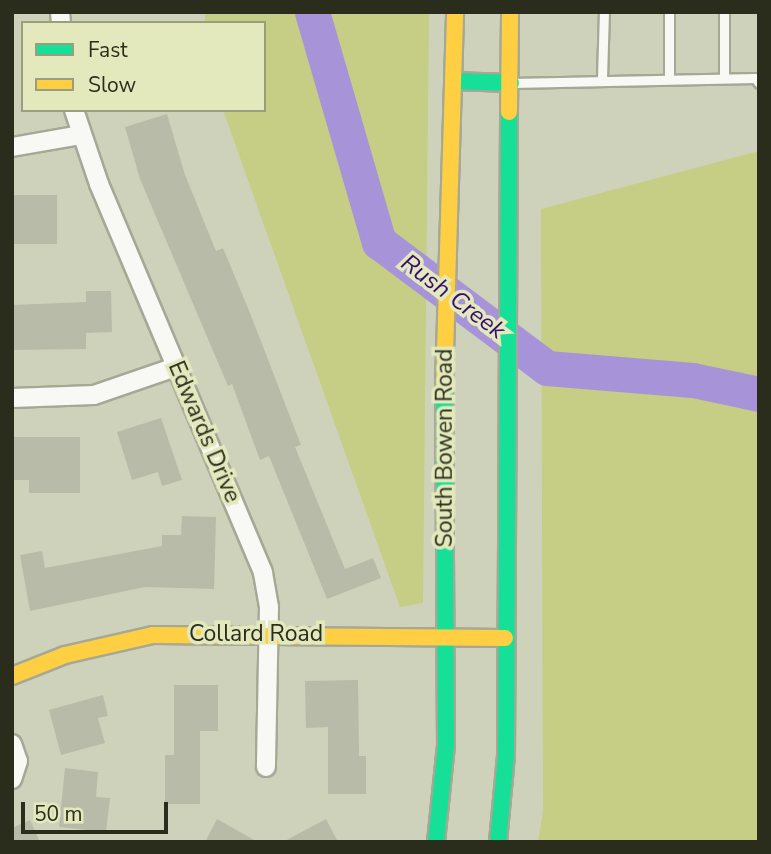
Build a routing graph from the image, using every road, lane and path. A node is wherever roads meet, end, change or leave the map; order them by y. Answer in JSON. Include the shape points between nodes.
{"nodes":[{"id":1,"x":456,"y":12,"type":"edge"},
{"id":2,"x":510,"y":12,"type":"edge"},
{"id":3,"x":604,"y":12,"type":"edge"},
{"id":4,"x":669,"y":12,"type":"edge"},
{"id":5,"x":724,"y":12,"type":"edge"},
{"id":6,"x":602,"y":78,"type":"junction"},
{"id":7,"x":669,"y":78,"type":"junction"},
{"id":8,"x":724,"y":78,"type":"junction"},
{"id":9,"x":453,"y":81,"type":"junction"},
{"id":10,"x":511,"y":83,"type":"junction"},
{"id":11,"x":759,"y":83,"type":"edge"},
{"id":12,"x":74,"y":112,"type":"edge"},
{"id":13,"x":80,"y":135,"type":"junction"},
{"id":14,"x":12,"y":147,"type":"edge"},
{"id":15,"x":176,"y":367,"type":"junction"},
{"id":16,"x":12,"y":398,"type":"edge"},
{"id":17,"x":270,"y":633,"type":"junction"},
{"id":18,"x":447,"y":636,"type":"junction"},
{"id":19,"x":505,"y":638,"type":"junction"},
{"id":20,"x":12,"y":676,"type":"edge"},
{"id":21,"x":12,"y":744,"type":"edge"},
{"id":22,"x":266,"y":767,"type":"dead end"},
{"id":23,"x":12,"y":779,"type":"edge"},
{"id":24,"x":436,"y":842,"type":"edge"},
{"id":25,"x":498,"y":842,"type":"edge"}],
"edges":[{"from":1,"to":9,"type":"main road","name":"South Bowen Road"},
{"from":2,"to":10,"type":"main road"},
{"from":3,"to":6,"type":"lane"},
{"from":4,"to":7,"type":"lane"},
{"from":5,"to":8,"type":"lane"},
{"from":6,"to":7,"type":"lane"},
{"from":6,"to":10,"type":"lane"},
{"from":7,"to":8,"type":"lane"},
{"from":8,"to":11,"type":"lane","via":[[755,78]]},
{"from":9,"to":10,"type":"main road"},
{"from":9,"to":18,"type":"main road","name":"South Bowen Road","via":[[443,421]]},
{"from":10,"to":19,"type":"main road"},
{"from":12,"to":13,"type":"street","name":"Edwards Drive"},
{"from":13,"to":14,"type":"street"},
{"from":13,"to":15,"type":"street","name":"Edwards Drive"},
{"from":15,"to":16,"type":"street","via":[[94,395]]},
{"from":15,"to":17,"type":"street","name":"Edwards Drive","via":[[258,558]]},
{"from":17,"to":18,"type":"main road","name":"Collard Road"},
{"from":17,"to":20,"type":"main road","name":"Collard Road","via":[[183,633],[126,639]]},
{"from":17,"to":22,"type":"street","name":"Edwards Drive"},
{"from":18,"to":19,"type":"main road","name":"Collard Road"},
{"from":18,"to":24,"type":"main road","name":"South Bowen Road","via":[[446,746]]},
{"from":19,"to":25,"type":"main road","via":[[506,755]]},
{"from":21,"to":23,"type":"street","via":[[18,761]]}]}
